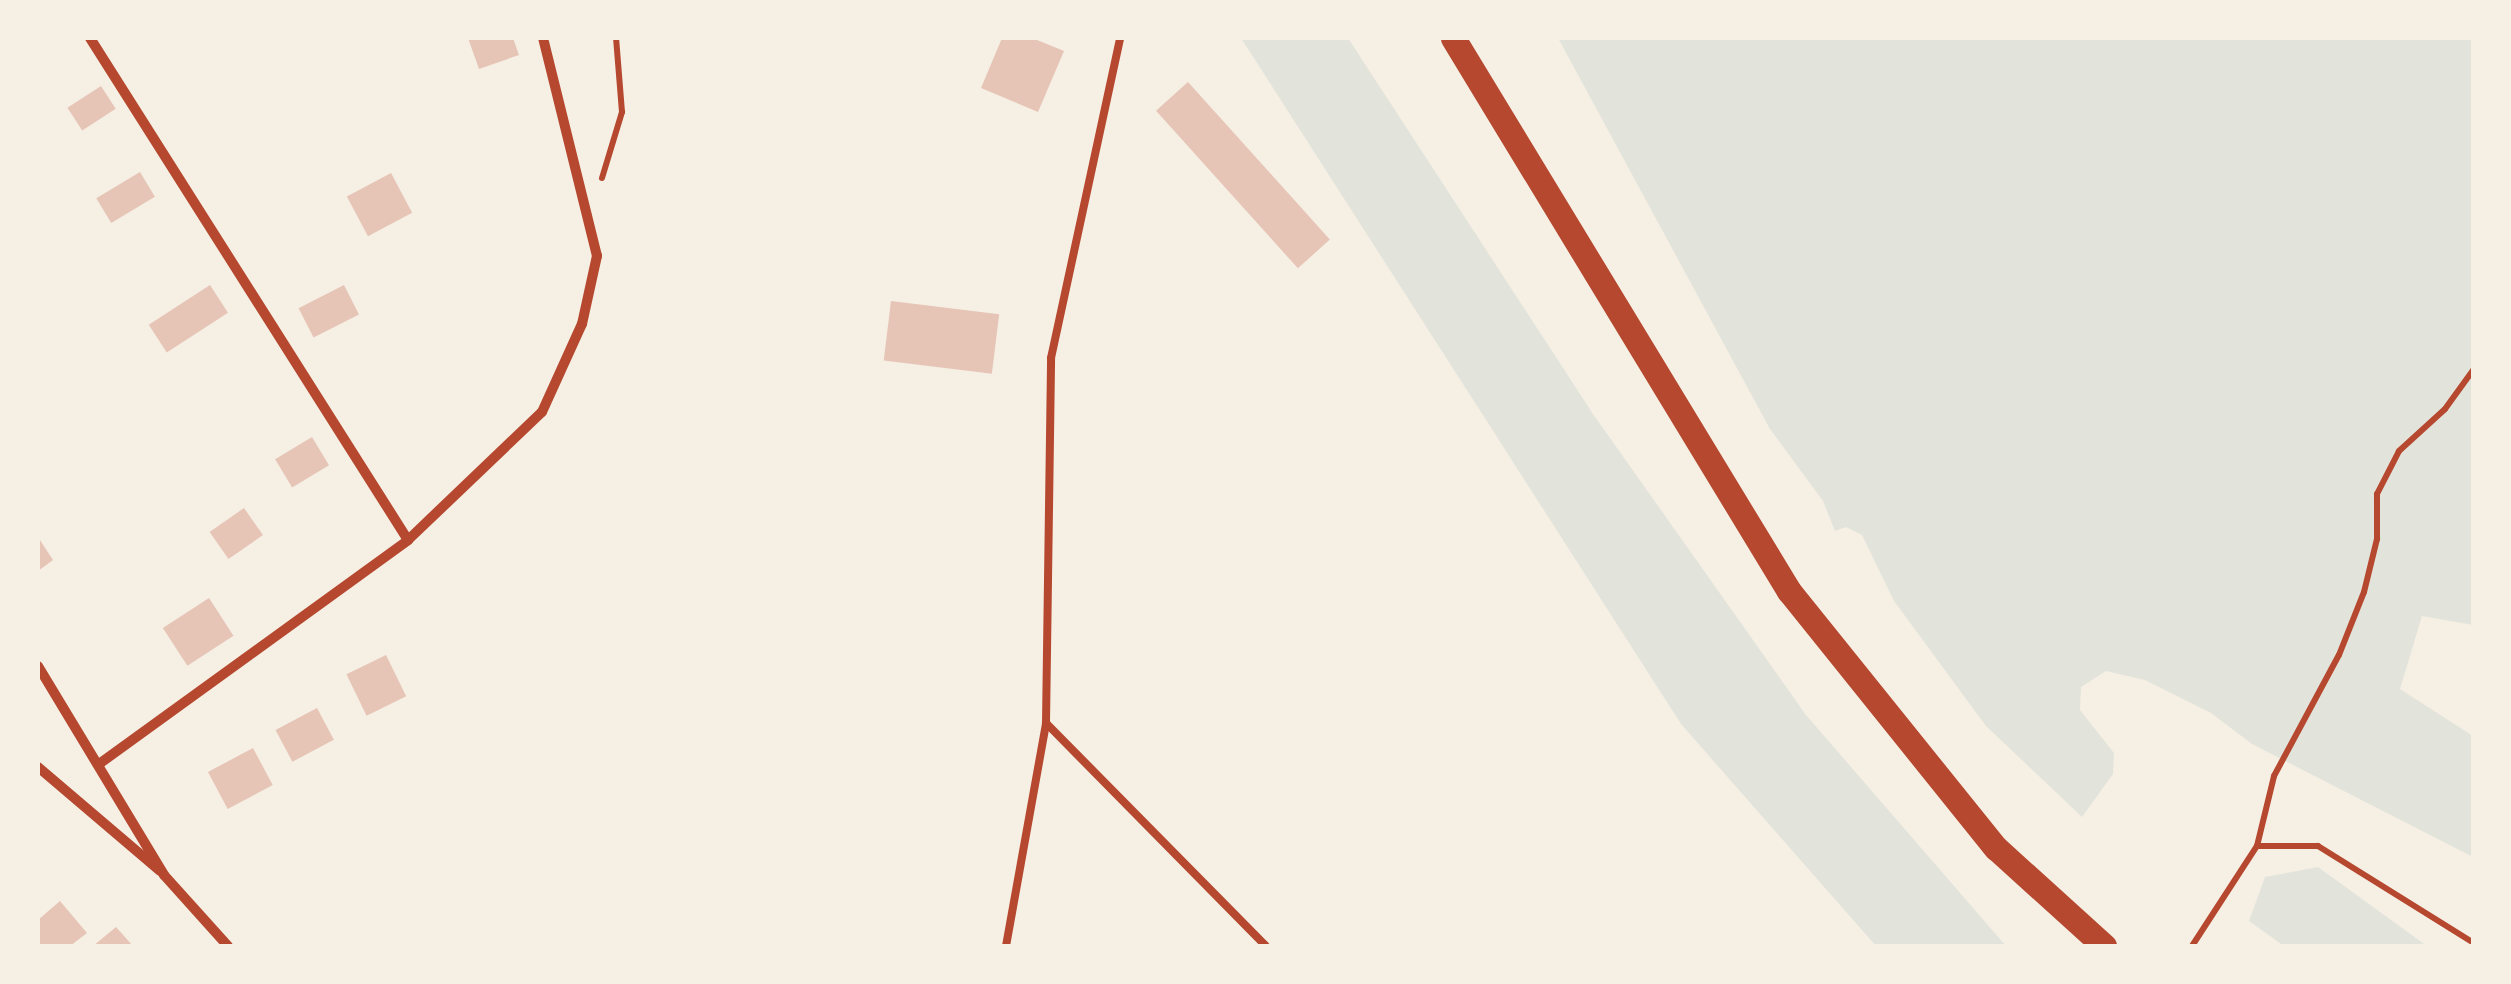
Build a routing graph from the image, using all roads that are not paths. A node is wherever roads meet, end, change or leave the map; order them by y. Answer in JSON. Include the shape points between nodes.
{"nodes":[{"id":1,"x":90,"y":38,"type":"edge"},
{"id":2,"x":544,"y":38,"type":"edge"},
{"id":3,"x":1120,"y":38,"type":"edge"},
{"id":4,"x":1453,"y":38,"type":"edge"},
{"id":5,"x":408,"y":540,"type":"junction"},
{"id":6,"x":38,"y":666,"type":"edge"},
{"id":7,"x":1046,"y":724,"type":"junction"},
{"id":8,"x":100,"y":764,"type":"junction"},
{"id":9,"x":38,"y":768,"type":"edge"},
{"id":10,"x":164,"y":875,"type":"junction"},
{"id":11,"x":228,"y":946,"type":"edge"},
{"id":12,"x":1006,"y":946,"type":"edge"},
{"id":13,"x":1266,"y":946,"type":"edge"},
{"id":14,"x":2104,"y":946,"type":"edge"}],
"edges":[{"from":1,"to":5,"type":"street"},
{"from":2,"to":5,"type":"street","via":[[598,256],[582,324],[542,412]]},
{"from":3,"to":7,"type":"lane","via":[[1051,358]]},
{"from":4,"to":14,"type":"main road","via":[[1790,592],[1996,848]]},
{"from":5,"to":8,"type":"street"},
{"from":6,"to":8,"type":"street"},
{"from":7,"to":12,"type":"lane"},
{"from":7,"to":13,"type":"lane"},
{"from":8,"to":10,"type":"street"},
{"from":9,"to":10,"type":"street"},
{"from":10,"to":11,"type":"street"}]}
